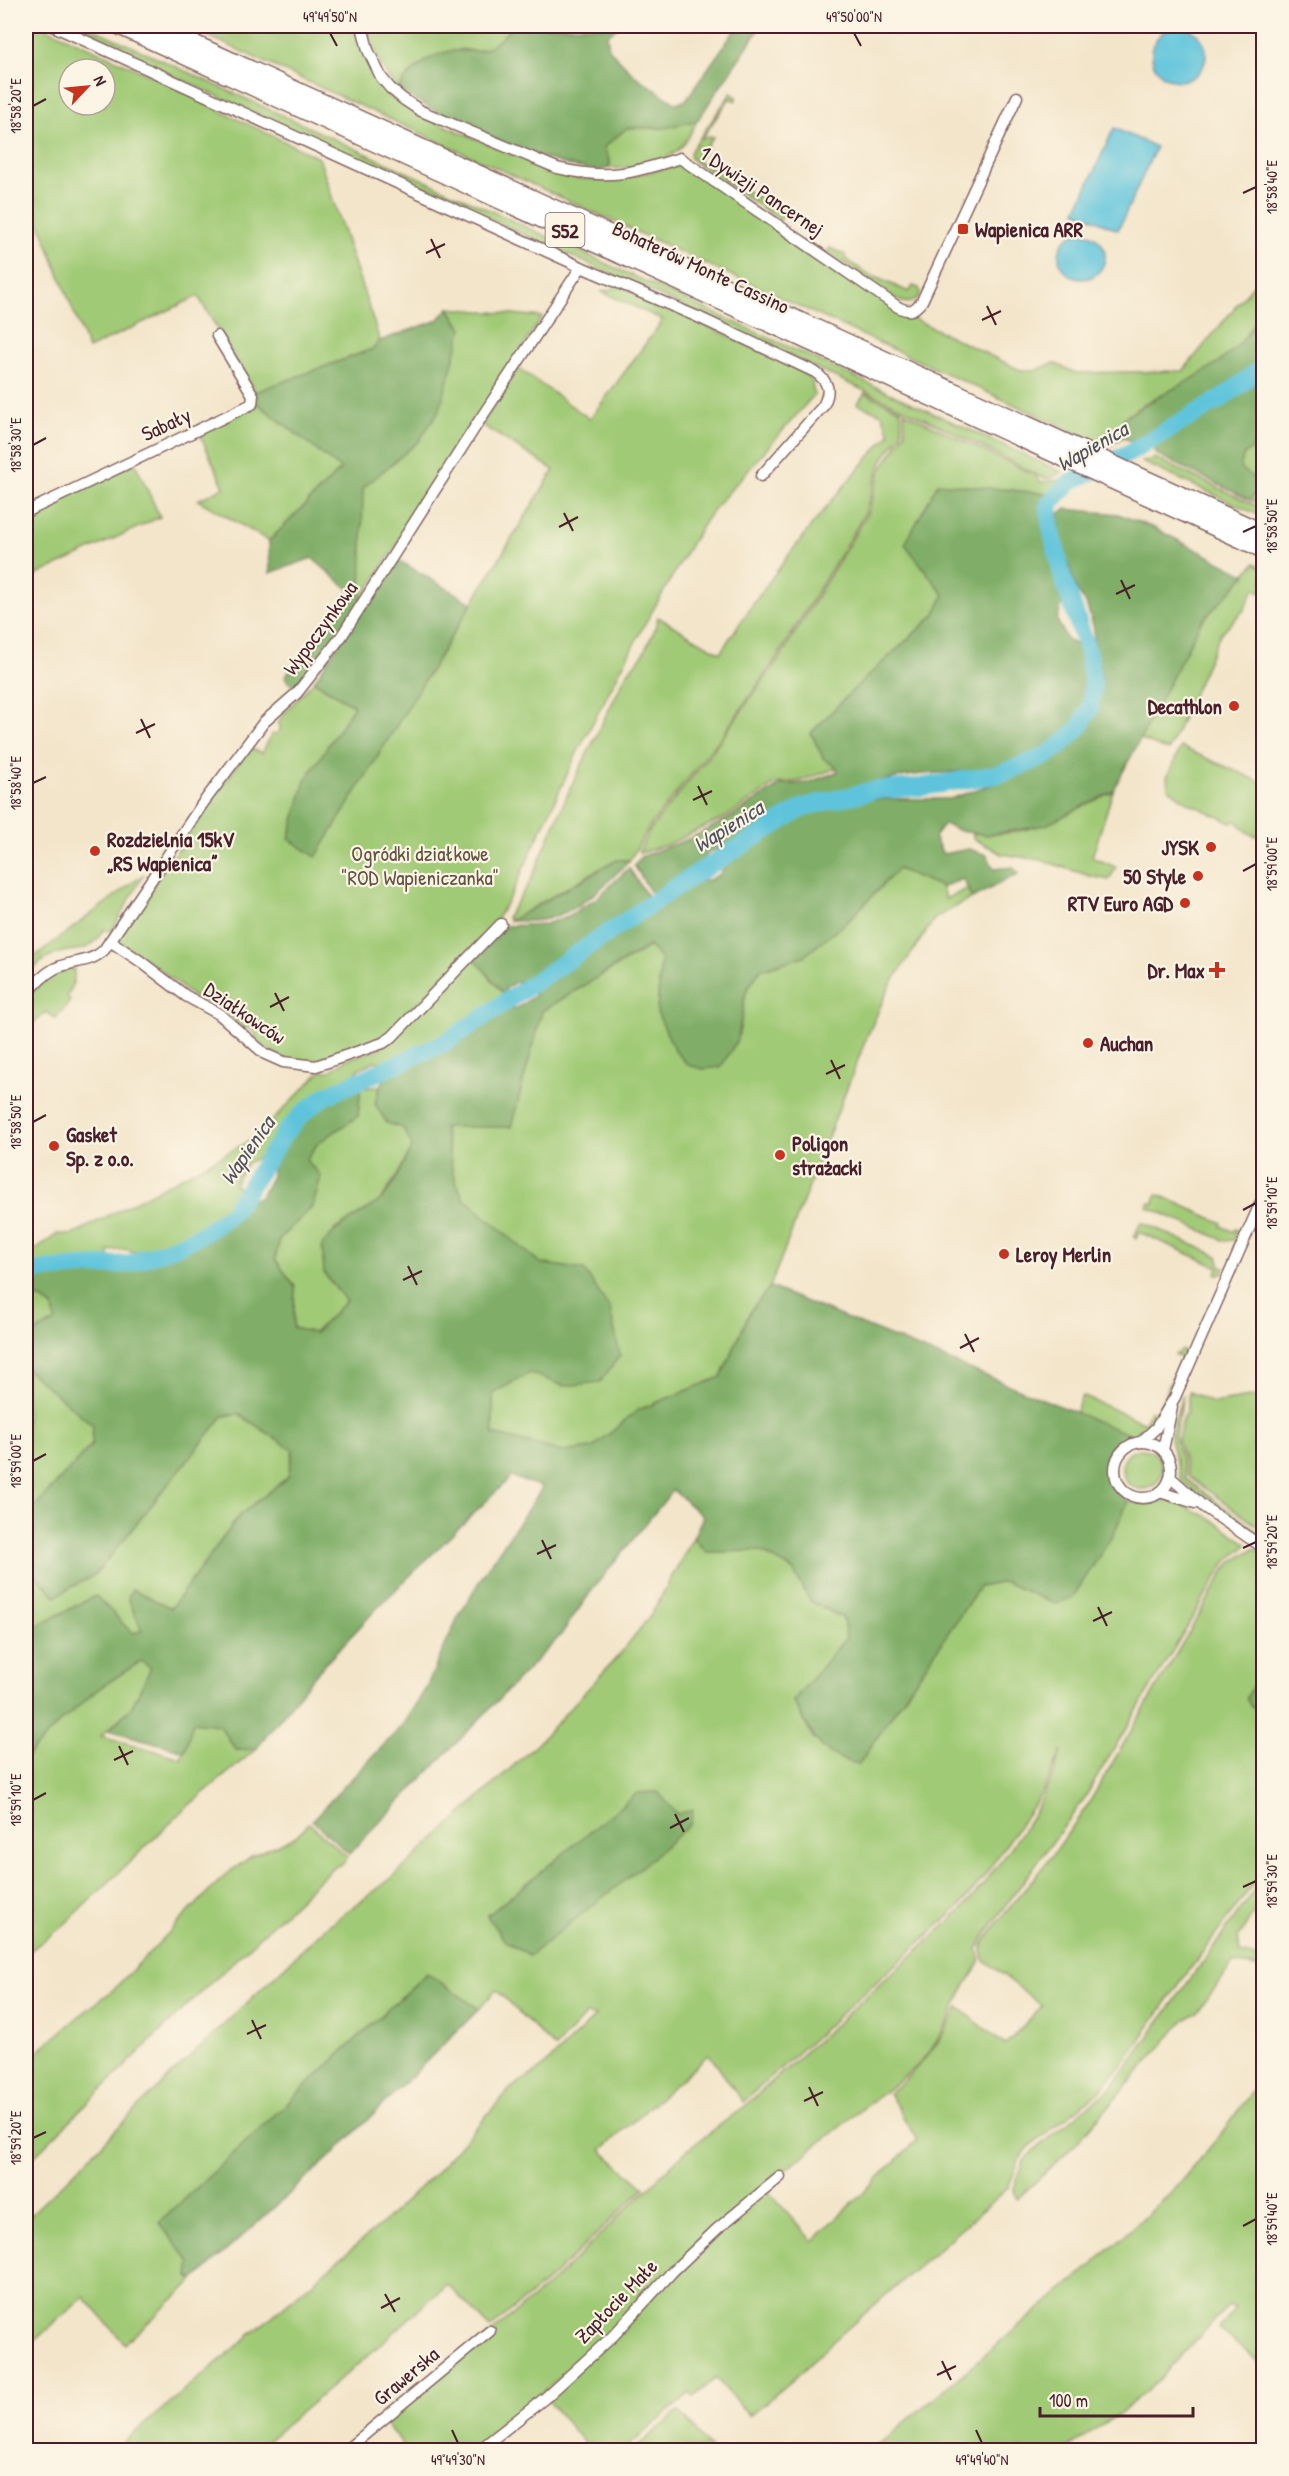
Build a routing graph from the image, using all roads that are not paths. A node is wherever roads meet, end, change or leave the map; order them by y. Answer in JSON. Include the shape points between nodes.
{"nodes":[{"id":1,"x":53,"y":26,"type":"edge"},
{"id":2,"x":119,"y":26,"type":"edge"},
{"id":3,"x":156,"y":26,"type":"edge"},
{"id":4,"x":362,"y":26,"type":"edge"},
{"id":5,"x":1017,"y":97,"type":"dead end"},
{"id":6,"x":581,"y":267,"type":"junction"},
{"id":7,"x":217,"y":336,"type":"dead end"},
{"id":8,"x":761,"y":476,"type":"dead end"},
{"id":9,"x":26,"y":512,"type":"edge"},
{"id":10,"x":1182,"y":512,"type":"junction"},
{"id":11,"x":1217,"y":512,"type":"junction"},
{"id":12,"x":1263,"y":526,"type":"edge"},
{"id":13,"x":1263,"y":533,"type":"edge"},
{"id":14,"x":1263,"y":550,"type":"edge"},
{"id":15,"x":1263,"y":561,"type":"edge"},
{"id":16,"x":501,"y":924,"type":"dead end"},
{"id":17,"x":110,"y":941,"type":"junction"},
{"id":18,"x":26,"y":995,"type":"edge"},
{"id":19,"x":1263,"y":1195,"type":"edge"},
{"id":20,"x":1175,"y":1396,"type":"junction"},
{"id":21,"x":1141,"y":1442,"type":"junction"},
{"id":22,"x":1163,"y":1450,"type":"junction"},
{"id":23,"x":1170,"y":1477,"type":"junction"},
{"id":24,"x":1160,"y":1492,"type":"junction"},
{"id":25,"x":1203,"y":1507,"type":"junction"},
{"id":26,"x":1263,"y":1548,"type":"edge"},
{"id":27,"x":780,"y":2177,"type":"dead end"},
{"id":28,"x":490,"y":2331,"type":"dead end"},
{"id":29,"x":346,"y":2451,"type":"edge"},
{"id":30,"x":479,"y":2451,"type":"edge"}],
"edges":[{"from":1,"to":6,"type":"street"},
{"from":2,"to":10,"type":"highway","name":"Bohaterów Monte Cassino","number":"S52"},
{"from":3,"to":11,"type":"highway","name":"Bohaterów Monte Cassino","number":"S52"},
{"from":4,"to":5,"type":"street","name":"1 Dywizji Pancernej","via":[[381,77],[421,111],[574,172],[622,175],[680,158],[898,307],[910,311],[922,301]]},
{"from":6,"to":8,"type":"street","via":[[698,317],[824,378],[828,396],[823,406]]},
{"from":6,"to":17,"type":"street","name":"Wypoczynkowa","via":[[341,637],[303,687],[257,731]]},
{"from":7,"to":9,"type":"street","name":"Sabały","via":[[253,394],[252,404]]},
{"from":10,"to":14,"type":"highway","name":"Bohaterów Monte Cassino","number":"S52"},
{"from":10,"to":15,"type":"highway"},
{"from":11,"to":12,"type":"highway"},
{"from":11,"to":13,"type":"highway","name":"Bohaterów Monte Cassino","number":"S52"},
{"from":16,"to":17,"type":"street","name":"Działkowców","via":[[392,1037],[316,1066],[294,1065],[266,1054],[219,1014],[186,996]]},
{"from":17,"to":18,"type":"street","name":"Wypoczynkowa","via":[[93,959],[55,968]]},
{"from":19,"to":20,"type":"street"},
{"from":20,"to":21,"type":"street","via":[[1156,1428]]},
{"from":20,"to":22,"type":"street"},
{"from":21,"to":22,"type":"street"},
{"from":21,"to":24,"type":"street","via":[[1124,1449],[1118,1457],[1118,1484],[1132,1496],[1151,1497]]},
{"from":22,"to":23,"type":"street","via":[[1171,1467]]},
{"from":23,"to":24,"type":"street"},
{"from":23,"to":25,"type":"street"},
{"from":24,"to":25,"type":"street"},
{"from":25,"to":26,"type":"street"},
{"from":27,"to":30,"type":"street","name":"Zapłocie Małe","via":[[687,2257],[614,2336]]},
{"from":28,"to":29,"type":"street","name":"Grawerska"}]}
